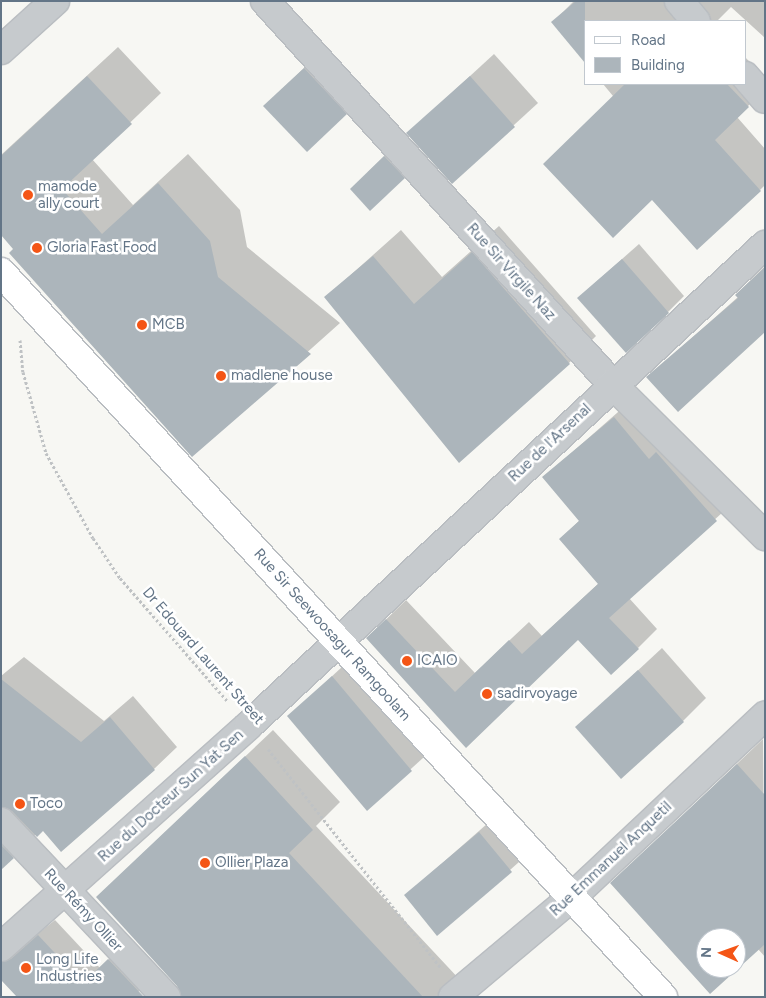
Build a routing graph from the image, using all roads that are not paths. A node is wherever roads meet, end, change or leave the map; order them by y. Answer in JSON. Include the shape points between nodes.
{"nodes":[{"id":1,"x":55,"y":1,"type":"edge"},
{"id":2,"x":265,"y":1,"type":"edge"},
{"id":3,"x":679,"y":1,"type":"edge"},
{"id":4,"x":695,"y":20,"type":"edge"},
{"id":5,"x":1,"y":50,"type":"edge"},
{"id":6,"x":746,"y":77,"type":"edge"},
{"id":7,"x":765,"y":99,"type":"edge"},
{"id":8,"x":765,"y":245,"type":"edge"},
{"id":9,"x":8,"y":280,"type":"edge"},
{"id":10,"x":612,"y":384,"type":"junction"},
{"id":11,"x":765,"y":536,"type":"edge"},
{"id":12,"x":338,"y":643,"type":"junction"},
{"id":13,"x":765,"y":716,"type":"edge"},
{"id":14,"x":1,"y":822,"type":"edge"},
{"id":15,"x":66,"y":892,"type":"junction"},
{"id":16,"x":572,"y":897,"type":"junction"},
{"id":17,"x":1,"y":947,"type":"edge"},
{"id":18,"x":456,"y":994,"type":"edge"},
{"id":19,"x":166,"y":997,"type":"edge"},
{"id":20,"x":663,"y":997,"type":"edge"}],
"edges":[{"from":1,"to":5,"type":"street"},
{"from":2,"to":10,"type":"street","name":"Rue Sir Virgile Naz"},
{"from":3,"to":4,"type":"street"},
{"from":6,"to":7,"type":"street"},
{"from":8,"to":10,"type":"street","name":"Rue de l'Arsenal"},
{"from":9,"to":12,"type":"main road","name":"Rue Sir Seewoosagur Ramgoolam"},
{"from":10,"to":11,"type":"street","name":"Rue Sir Virgile Naz"},
{"from":10,"to":12,"type":"street","name":"Rue de l'Arsenal"},
{"from":12,"to":15,"type":"street","name":"Rue du Docteur Sun Yat Sen"},
{"from":12,"to":16,"type":"main road","name":"Rue Sir Seewoosagur Ramgoolam"},
{"from":13,"to":16,"type":"street","name":"Rue Emmanuel Anquetil"},
{"from":14,"to":15,"type":"street","name":"Rue Rémy Ollier"},
{"from":15,"to":17,"type":"street","name":"Rue du Docteur Sun Yat Sen"},
{"from":15,"to":19,"type":"street","name":"Rue Rémy Ollier"},
{"from":16,"to":18,"type":"street","name":"Rue Emmanuel Anquetil"},
{"from":16,"to":20,"type":"main road","name":"Rue Sir Seewoosagur Ramgoolam"}]}
